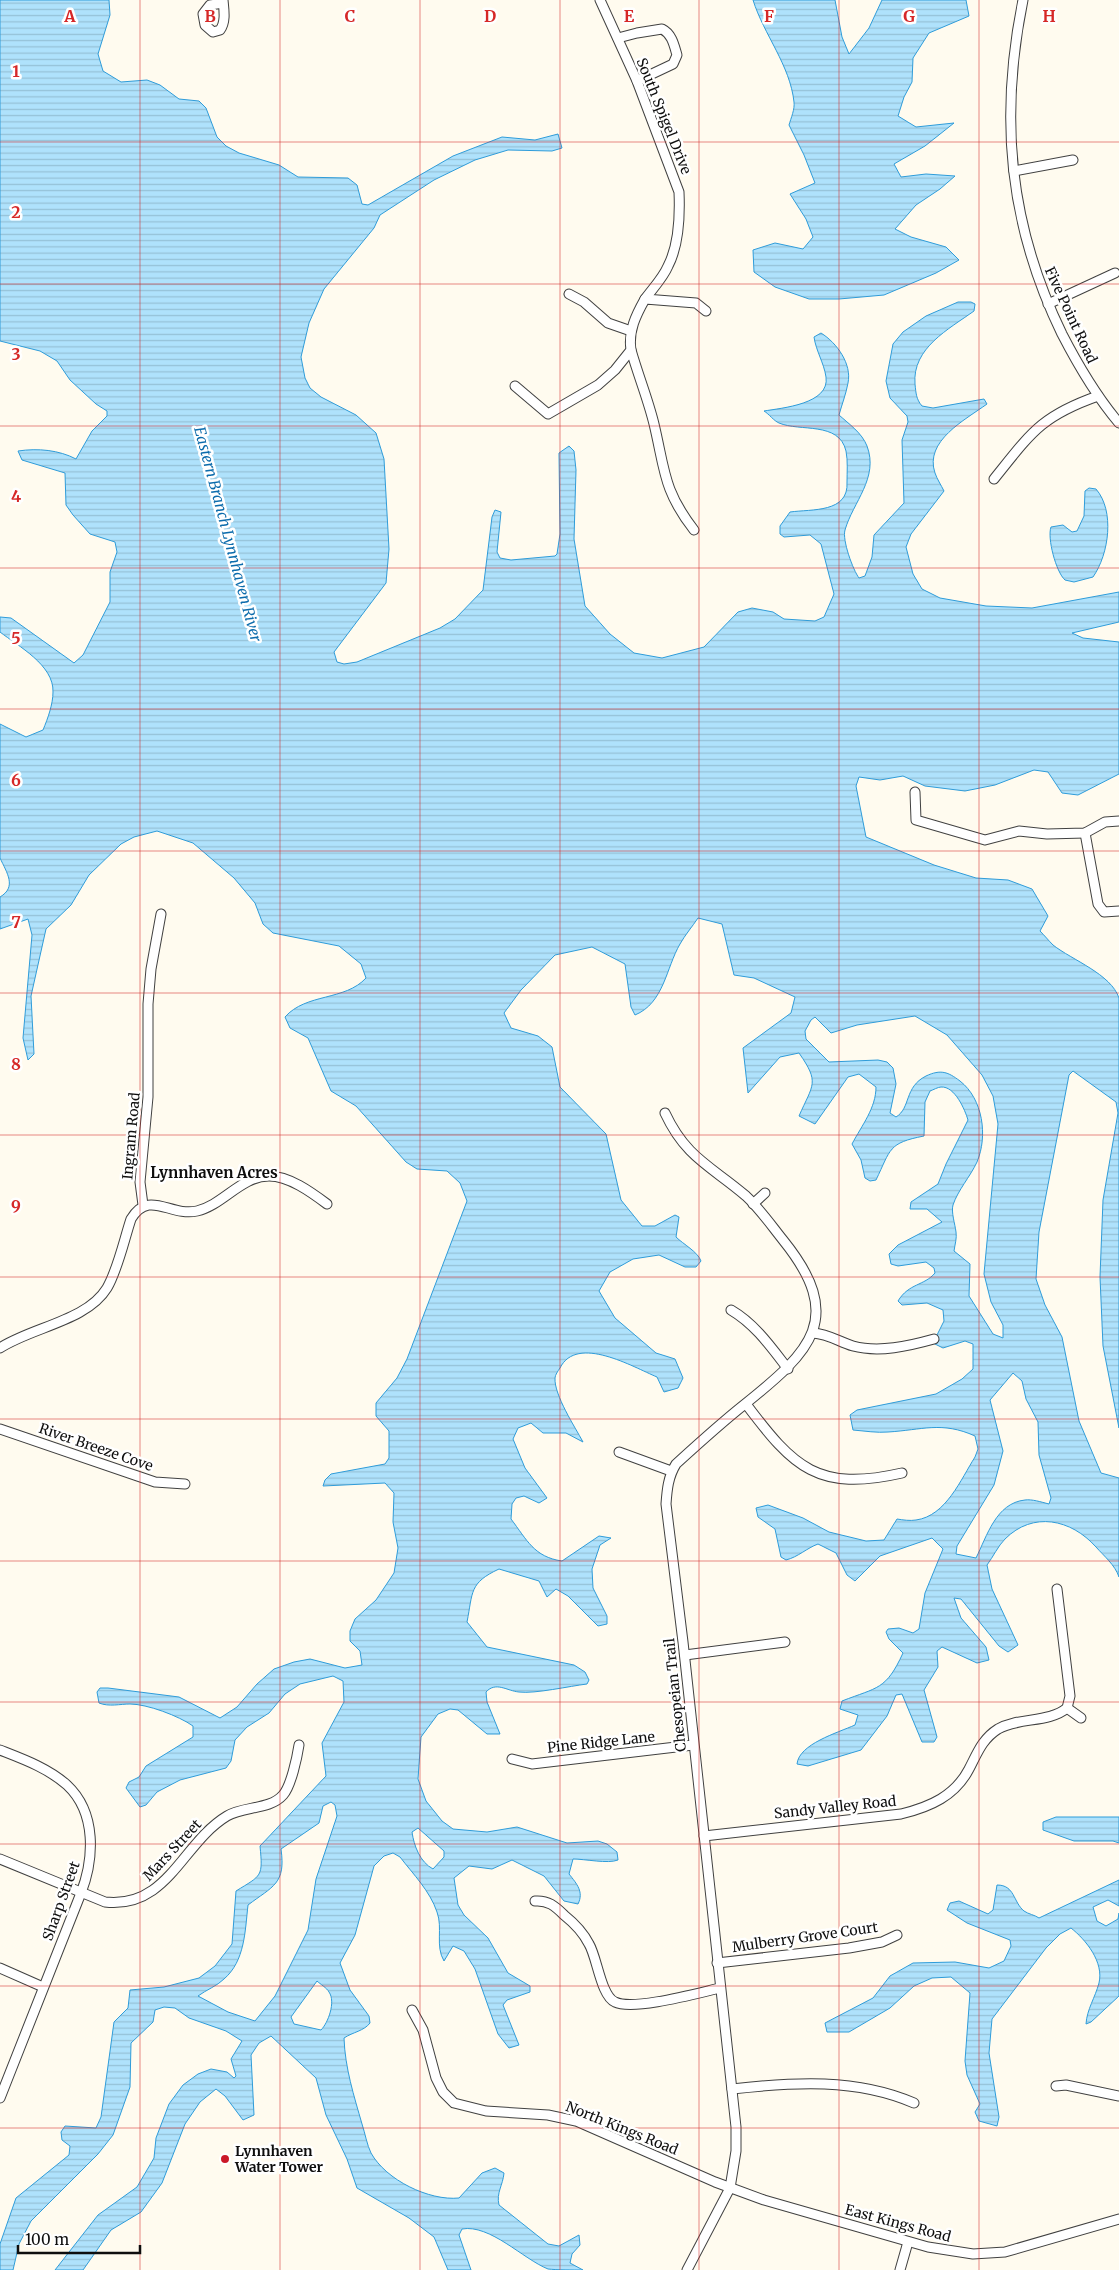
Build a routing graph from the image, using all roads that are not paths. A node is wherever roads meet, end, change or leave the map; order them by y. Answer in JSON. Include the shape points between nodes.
{"nodes":[{"id":1,"x":600,"y":0,"type":"edge"},
{"id":2,"x":1023,"y":0,"type":"edge"},
{"id":3,"x":618,"y":38,"type":"junction"},
{"id":4,"x":637,"y":81,"type":"junction"},
{"id":5,"x":1073,"y":160,"type":"dead end"},
{"id":6,"x":1014,"y":170,"type":"junction"},
{"id":7,"x":1115,"y":273,"type":"dead end"},
{"id":8,"x":570,"y":294,"type":"dead end"},
{"id":9,"x":645,"y":299,"type":"junction"},
{"id":10,"x":1048,"y":304,"type":"junction"},
{"id":11,"x":706,"y":311,"type":"dead end"},
{"id":12,"x":631,"y":331,"type":"junction"},
{"id":13,"x":631,"y":350,"type":"junction"},
{"id":14,"x":515,"y":386,"type":"dead end"},
{"id":15,"x":1098,"y":396,"type":"junction"},
{"id":16,"x":1119,"y":424,"type":"edge"},
{"id":17,"x":994,"y":479,"type":"dead end"},
{"id":18,"x":694,"y":530,"type":"dead end"},
{"id":19,"x":915,"y":792,"type":"dead end"},
{"id":20,"x":1119,"y":821,"type":"edge"},
{"id":21,"x":1085,"y":832,"type":"junction"},
{"id":22,"x":1119,"y":911,"type":"edge"},
{"id":23,"x":161,"y":914,"type":"dead end"},
{"id":24,"x":665,"y":1113,"type":"dead end"},
{"id":25,"x":764,"y":1194,"type":"dead end"},
{"id":26,"x":327,"y":1204,"type":"dead end"},
{"id":27,"x":753,"y":1204,"type":"junction"},
{"id":28,"x":143,"y":1205,"type":"junction"},
{"id":29,"x":731,"y":1310,"type":"dead end"},
{"id":30,"x":813,"y":1333,"type":"junction"},
{"id":31,"x":934,"y":1339,"type":"dead end"},
{"id":32,"x":0,"y":1348,"type":"edge"},
{"id":33,"x":788,"y":1369,"type":"junction"},
{"id":34,"x":746,"y":1404,"type":"junction"},
{"id":35,"x":0,"y":1428,"type":"edge"},
{"id":36,"x":619,"y":1452,"type":"dead end"},
{"id":37,"x":672,"y":1472,"type":"junction"},
{"id":38,"x":902,"y":1473,"type":"dead end"},
{"id":39,"x":185,"y":1484,"type":"dead end"},
{"id":40,"x":1057,"y":1589,"type":"dead end"},
{"id":41,"x":785,"y":1642,"type":"dead end"},
{"id":42,"x":685,"y":1654,"type":"junction"},
{"id":43,"x":1068,"y":1708,"type":"junction"},
{"id":44,"x":1081,"y":1718,"type":"dead end"},
{"id":45,"x":299,"y":1745,"type":"dead end"},
{"id":46,"x":694,"y":1746,"type":"junction"},
{"id":47,"x":0,"y":1750,"type":"edge"},
{"id":48,"x":512,"y":1758,"type":"dead end"},
{"id":49,"x":704,"y":1836,"type":"junction"},
{"id":50,"x":0,"y":1859,"type":"edge"},
{"id":51,"x":82,"y":1893,"type":"junction"},
{"id":52,"x":534,"y":1900,"type":"dead end"},
{"id":53,"x":897,"y":1935,"type":"dead end"},
{"id":54,"x":717,"y":1963,"type":"junction"},
{"id":55,"x":0,"y":1968,"type":"edge"},
{"id":56,"x":43,"y":1986,"type":"junction"},
{"id":57,"x":720,"y":1988,"type":"junction"},
{"id":58,"x":412,"y":2010,"type":"dead end"},
{"id":59,"x":3,"y":2081,"type":"edge"},
{"id":60,"x":1056,"y":2086,"type":"dead end"},
{"id":61,"x":732,"y":2089,"type":"junction"},
{"id":62,"x":1119,"y":2096,"type":"edge"},
{"id":63,"x":0,"y":2098,"type":"edge"},
{"id":64,"x":914,"y":2103,"type":"dead end"},
{"id":65,"x":730,"y":2188,"type":"junction"},
{"id":66,"x":1119,"y":2219,"type":"edge"},
{"id":67,"x":908,"y":2242,"type":"junction"},
{"id":68,"x":687,"y":2270,"type":"edge"},
{"id":69,"x":900,"y":2270,"type":"edge"}],
"edges":[{"from":1,"to":3,"type":"street","name":"South Spigel Drive"},
{"from":2,"to":6,"type":"street","name":"Five Point Road","via":[[1011,91],[1010,131]]},
{"from":3,"to":4,"type":"street","name":"South Spigel Drive"},
{"from":3,"to":4,"type":"street","via":[[662,29],[669,34],[677,55],[674,64]]},
{"from":4,"to":9,"type":"street","name":"South Spigel Drive","via":[[676,180],[680,205],[674,254],[663,276]]},
{"from":5,"to":6,"type":"street"},
{"from":6,"to":10,"type":"street","name":"Five Point Road","via":[[1024,236]]},
{"from":7,"to":10,"type":"street"},
{"from":8,"to":12,"type":"street","via":[[608,323]]},
{"from":9,"to":11,"type":"street","via":[[696,303]]},
{"from":9,"to":12,"type":"street","name":"South Spigel Drive"},
{"from":10,"to":15,"type":"street","name":"Five Point Road","via":[[1077,364]]},
{"from":12,"to":13,"type":"street","name":"South Spigel Drive"},
{"from":13,"to":14,"type":"street","via":[[616,370],[598,385],[548,414]]},
{"from":13,"to":18,"type":"street","name":"South Spigel Drive","via":[[654,424],[668,487]]},
{"from":15,"to":16,"type":"street","name":"Five Point Road"},
{"from":15,"to":17,"type":"street","via":[[1044,422]]},
{"from":19,"to":21,"type":"street","via":[[916,820],[977,839],[994,839],[1019,831],[1047,834]]},
{"from":20,"to":21,"type":"street","via":[[1106,822]]},
{"from":21,"to":22,"type":"street","via":[[1098,904],[1104,912]]},
{"from":23,"to":28,"type":"street","name":"Ingram Road","via":[[148,1004],[148,1097],[140,1182]]},
{"from":24,"to":27,"type":"street","name":"Chesopeian Trail","via":[[692,1154]]},
{"from":25,"to":27,"type":"street"},
{"from":26,"to":28,"type":"street","via":[[283,1178],[269,1176],[251,1180],[212,1205],[196,1211]]},
{"from":27,"to":30,"type":"street","name":"Chesopeian Trail","via":[[798,1258],[807,1276],[813,1292]]},
{"from":28,"to":32,"type":"street","via":[[131,1218],[110,1281],[100,1297],[72,1317]]},
{"from":29,"to":33,"type":"street","via":[[759,1332]]},
{"from":30,"to":31,"type":"street","via":[[830,1335],[845,1344],[866,1348],[895,1347]]},
{"from":30,"to":33,"type":"street","name":"Chesopeian Trail"},
{"from":33,"to":34,"type":"street","name":"Chesopeian Trail"},
{"from":34,"to":37,"type":"street","name":"Chesopeian Trail","via":[[689,1452]]},
{"from":34,"to":38,"type":"street","via":[[780,1446],[804,1468],[816,1474],[841,1480]]},
{"from":35,"to":39,"type":"street","name":"River Breeze Cove","via":[[155,1482]]},
{"from":36,"to":37,"type":"street"},
{"from":37,"to":42,"type":"street","name":"Chesopeian Trail","via":[[666,1504]]},
{"from":40,"to":43,"type":"street","via":[[1070,1696]]},
{"from":41,"to":42,"type":"street"},
{"from":42,"to":46,"type":"street","name":"Chesopeian Trail"},
{"from":43,"to":44,"type":"street"},
{"from":43,"to":49,"type":"street","name":"Sandy Valley Road","via":[[1058,1714],[1024,1720],[999,1729],[985,1740],[960,1782],[943,1799],[930,1806],[901,1814]]},
{"from":45,"to":51,"type":"street","name":"Mars Street","via":[[289,1784],[282,1797],[269,1804],[236,1811],[217,1823],[151,1893],[120,1903],[105,1902]]},
{"from":46,"to":48,"type":"street","name":"Pine Ridge Lane","via":[[532,1764]]},
{"from":46,"to":49,"type":"street","name":"Chesopeian Trail"},
{"from":47,"to":51,"type":"street","name":"Sharp Street","via":[[53,1774],[78,1799],[87,1822],[91,1848]]},
{"from":49,"to":54,"type":"street","name":"Chesopeian Trail"},
{"from":50,"to":51,"type":"street","name":"Mars Street"},
{"from":51,"to":56,"type":"street","name":"Sharp Street"},
{"from":52,"to":57,"type":"street","via":[[555,1906],[583,1934],[604,1989],[616,2003],[669,1999]]},
{"from":53,"to":54,"type":"street","name":"Mulberry Grove Court","via":[[882,1942],[849,1948]]},
{"from":54,"to":57,"type":"street","name":"Chesopeian Trail"},
{"from":55,"to":56,"type":"street"},
{"from":56,"to":59,"type":"street","name":"Sharp Street"},
{"from":57,"to":61,"type":"street","name":"Chesopeian Trail"},
{"from":58,"to":65,"type":"street","name":"North Kings Road","via":[[423,2030],[436,2078],[454,2103],[486,2112],[561,2117],[598,2136]]},
{"from":59,"to":63,"type":"street","name":"Sharp Street"},
{"from":60,"to":62,"type":"street","via":[[1066,2085]]},
{"from":61,"to":64,"type":"street","via":[[825,2084],[874,2090]]},
{"from":61,"to":65,"type":"street","name":"Chesopeian Trail","via":[[736,2151]]},
{"from":65,"to":67,"type":"street","name":"East Kings Road"},
{"from":65,"to":68,"type":"street","name":"Chesopeian Trail"},
{"from":66,"to":67,"type":"street","name":"East Kings Road","via":[[991,2254],[954,2252]]},
{"from":67,"to":69,"type":"street"}]}
